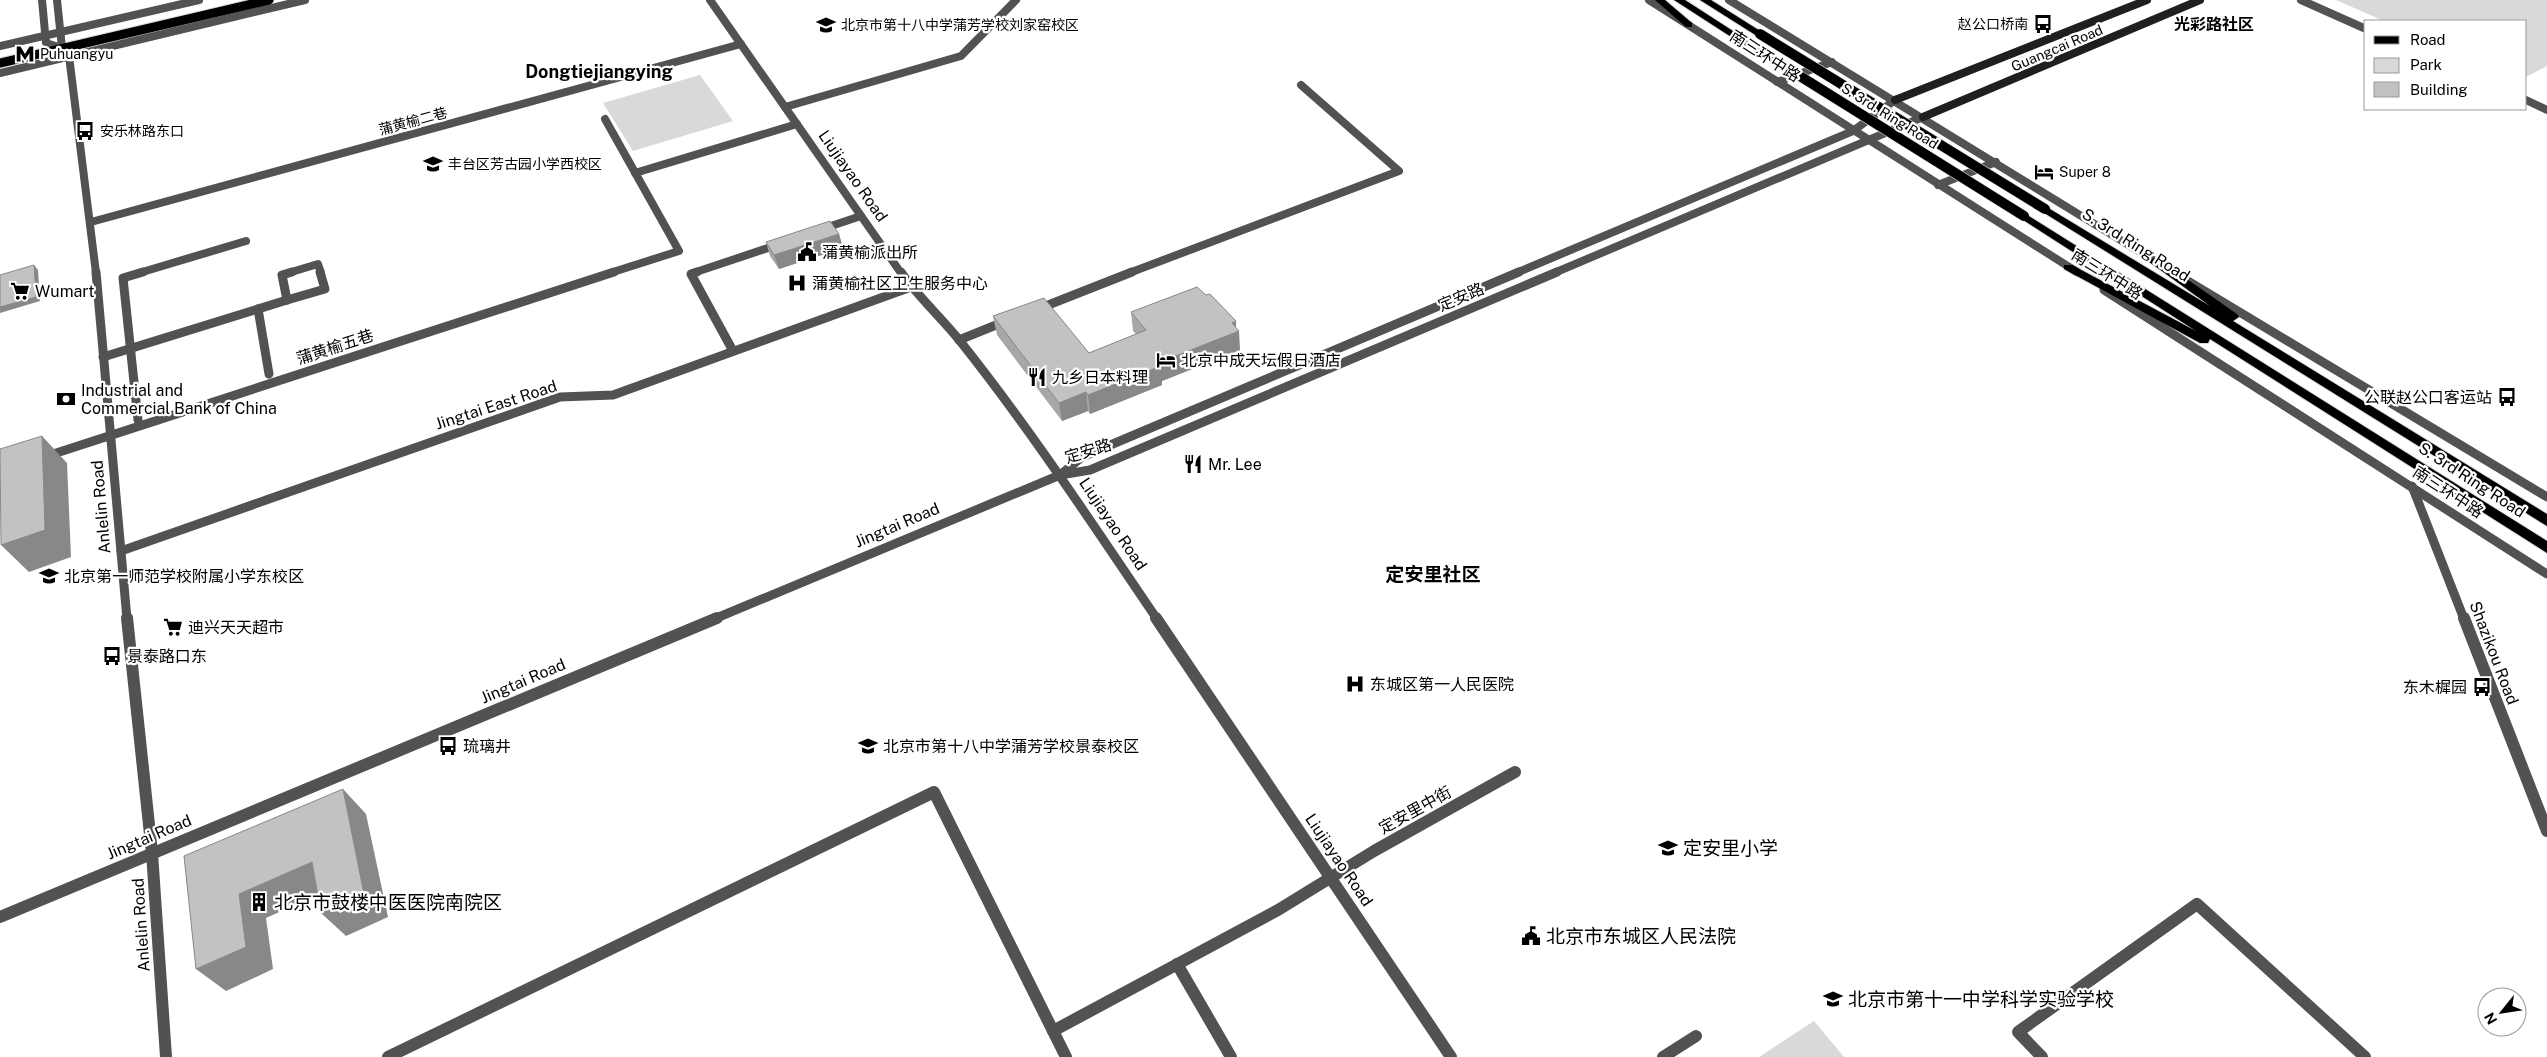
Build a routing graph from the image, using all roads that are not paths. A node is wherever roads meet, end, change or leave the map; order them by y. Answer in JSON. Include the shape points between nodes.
{"nodes":[{"id":1,"x":42,"y":0,"type":"edge"},
{"id":2,"x":57,"y":0,"type":"edge"},
{"id":3,"x":199,"y":0,"type":"edge"},
{"id":4,"x":234,"y":0,"type":"edge"},
{"id":5,"x":269,"y":0,"type":"edge"},
{"id":6,"x":305,"y":0,"type":"edge"},
{"id":7,"x":710,"y":0,"type":"edge"},
{"id":8,"x":1016,"y":0,"type":"edge"},
{"id":9,"x":1649,"y":0,"type":"edge"},
{"id":10,"x":1660,"y":0,"type":"edge"},
{"id":11,"x":1679,"y":0,"type":"edge"},
{"id":12,"x":1705,"y":0,"type":"edge"},
{"id":13,"x":1729,"y":0,"type":"edge"},
{"id":14,"x":2147,"y":0,"type":"edge"},
{"id":15,"x":2200,"y":0,"type":"edge"},
{"id":16,"x":2301,"y":0,"type":"edge"},
{"id":17,"x":1689,"y":25,"type":"junction"},
{"id":18,"x":2364,"y":28,"type":"edge"},
{"id":19,"x":1760,"y":34,"type":"joint"},
{"id":20,"x":46,"y":40,"type":"junction"},
{"id":21,"x":61,"y":40,"type":"junction"},
{"id":22,"x":741,"y":44,"type":"junction"},
{"id":23,"x":0,"y":46,"type":"edge"},
{"id":24,"x":0,"y":54,"type":"edge"},
{"id":25,"x":69,"y":56,"type":"junction"},
{"id":26,"x":1832,"y":62,"type":"junction"},
{"id":27,"x":0,"y":63,"type":"edge"},
{"id":28,"x":0,"y":73,"type":"edge"},
{"id":29,"x":1777,"y":82,"type":"junction"},
{"id":30,"x":1301,"y":85,"type":"dead end"},
{"id":31,"x":1895,"y":100,"type":"junction"},
{"id":32,"x":2527,"y":100,"type":"edge"},
{"id":33,"x":785,"y":107,"type":"junction"},
{"id":34,"x":2547,"y":110,"type":"edge"},
{"id":35,"x":1923,"y":118,"type":"junction"},
{"id":36,"x":605,"y":119,"type":"dead end"},
{"id":37,"x":797,"y":124,"type":"junction"},
{"id":38,"x":1853,"y":131,"type":"junction"},
{"id":39,"x":1868,"y":140,"type":"junction"},
{"id":40,"x":1996,"y":162,"type":"junction"},
{"id":41,"x":635,"y":173,"type":"junction"},
{"id":42,"x":1938,"y":185,"type":"junction"},
{"id":43,"x":2045,"y":209,"type":"joint"},
{"id":44,"x":861,"y":216,"type":"junction"},
{"id":45,"x":2024,"y":216,"type":"joint"},
{"id":46,"x":91,"y":222,"type":"junction"},
{"id":47,"x":814,"y":232,"type":"edge"},
{"id":48,"x":246,"y":241,"type":"dead end"},
{"id":49,"x":786,"y":242,"type":"edge"},
{"id":50,"x":2154,"y":260,"type":"junction"},
{"id":51,"x":2068,"y":267,"type":"junction"},
{"id":52,"x":911,"y":287,"type":"junction"},
{"id":53,"x":287,"y":300,"type":"junction"},
{"id":54,"x":258,"y":309,"type":"junction"},
{"id":55,"x":1033,"y":311,"type":"edge"},
{"id":56,"x":1014,"y":318,"type":"edge"},
{"id":57,"x":959,"y":340,"type":"junction"},
{"id":58,"x":130,"y":348,"type":"junction"},
{"id":59,"x":733,"y":351,"type":"junction"},
{"id":60,"x":102,"y":357,"type":"junction"},
{"id":61,"x":269,"y":374,"type":"dead end"},
{"id":62,"x":2313,"y":399,"type":"junction"},
{"id":63,"x":2354,"y":402,"type":"junction"},
{"id":64,"x":138,"y":420,"type":"dead end"},
{"id":65,"x":112,"y":435,"type":"junction"},
{"id":66,"x":37,"y":459,"type":"edge"},
{"id":67,"x":1060,"y":475,"type":"junction"},
{"id":68,"x":2412,"y":486,"type":"junction"},
{"id":69,"x":2547,"y":497,"type":"edge"},
{"id":70,"x":2547,"y":521,"type":"edge"},
{"id":71,"x":2547,"y":548,"type":"edge"},
{"id":72,"x":121,"y":551,"type":"junction"},
{"id":73,"x":2547,"y":574,"type":"edge"},
{"id":74,"x":1515,"y":772,"type":"dead end"},
{"id":75,"x":2547,"y":831,"type":"edge"},
{"id":76,"x":152,"y":853,"type":"junction"},
{"id":77,"x":1332,"y":878,"type":"junction"},
{"id":78,"x":0,"y":917,"type":"edge"},
{"id":79,"x":1177,"y":964,"type":"junction"},
{"id":80,"x":1053,"y":1031,"type":"junction"},
{"id":81,"x":1696,"y":1036,"type":"dead end"},
{"id":82,"x":166,"y":1057,"type":"edge"},
{"id":83,"x":388,"y":1057,"type":"edge"},
{"id":84,"x":1066,"y":1057,"type":"edge"},
{"id":85,"x":1231,"y":1057,"type":"edge"},
{"id":86,"x":1451,"y":1057,"type":"edge"},
{"id":87,"x":1663,"y":1057,"type":"edge"},
{"id":88,"x":2042,"y":1057,"type":"edge"},
{"id":89,"x":2365,"y":1057,"type":"edge"}],
"edges":[{"from":1,"to":20,"type":"street"},
{"from":2,"to":21,"type":"street"},
{"from":3,"to":21,"type":"street"},
{"from":4,"to":21,"type":"main road"},
{"from":5,"to":21,"type":"main road"},
{"from":6,"to":25,"type":"street"},
{"from":7,"to":22,"type":"street","name":"Liujiayao Road"},
{"from":8,"to":33,"type":"street","via":[[961,56]]},
{"from":9,"to":17,"type":"street","name":"南三环中路"},
{"from":10,"to":17,"type":"highway"},
{"from":11,"to":45,"type":"highway","name":"S. 3rd. Ring Road","bridge":true},
{"from":12,"to":19,"type":"highway","name":"S. 3rd Ring Road"},
{"from":13,"to":26,"type":"street","name":"南三环中路"},
{"from":14,"to":31,"type":"main road","name":"Guangcai Road"},
{"from":15,"to":35,"type":"main road","name":"Guangcai Road"},
{"from":16,"to":18,"type":"street"},
{"from":17,"to":29,"type":"street","name":"南三环中路"},
{"from":19,"to":43,"type":"highway","name":"S. 3rd Ring Road","bridge":true},
{"from":20,"to":21,"type":"main road"},
{"from":20,"to":23,"type":"street"},
{"from":20,"to":24,"type":"main road"},
{"from":21,"to":25,"type":"street"},
{"from":21,"to":27,"type":"main road"},
{"from":22,"to":33,"type":"street","name":"Liujiayao Road"},
{"from":22,"to":46,"type":"street","name":"蒲黄榆二巷"},
{"from":25,"to":28,"type":"street"},
{"from":25,"to":46,"type":"street","name":"Anlelin Road"},
{"from":26,"to":29,"type":"street"},
{"from":26,"to":31,"type":"street","name":"南三环中路"},
{"from":29,"to":38,"type":"street","name":"南三环中路"},
{"from":30,"to":55,"type":"street","via":[[1399,171]]},
{"from":31,"to":35,"type":"street","name":"南三环中路"},
{"from":31,"to":38,"type":"street","name":"定安路"},
{"from":32,"to":34,"type":"street"},
{"from":33,"to":37,"type":"street","name":"Liujiayao Road"},
{"from":35,"to":39,"type":"street","name":"定安路"},
{"from":35,"to":40,"type":"street","name":"南三环中路"},
{"from":36,"to":41,"type":"street"},
{"from":37,"to":41,"type":"street"},
{"from":37,"to":44,"type":"street","name":"Liujiayao Road"},
{"from":38,"to":39,"type":"street","name":"南三环中路"},
{"from":38,"to":67,"type":"street","name":"定安路","via":[[1082,456]]},
{"from":39,"to":42,"type":"street","name":"南三环中路"},
{"from":39,"to":67,"type":"street","name":"定安路","via":[[1090,470]]},
{"from":40,"to":42,"type":"street"},
{"from":40,"to":50,"type":"street","name":"南三环中路"},
{"from":41,"to":65,"type":"street","name":"蒲黄榆五巷","via":[[679,251]]},
{"from":42,"to":51,"type":"street","name":"南三环中路"},
{"from":43,"to":63,"type":"highway","name":"S. 3rd Ring Road"},
{"from":44,"to":47,"type":"street"},
{"from":44,"to":52,"type":"street","name":"Liujiayao Road"},
{"from":45,"to":62,"type":"highway","name":"S. 3rd Ring Road"},
{"from":46,"to":60,"type":"street","name":"Anlelin Road"},
{"from":48,"to":58,"type":"street","via":[[123,278]]},
{"from":49,"to":59,"type":"street","via":[[691,274]]},
{"from":50,"to":63,"type":"highway"},
{"from":50,"to":69,"type":"street","name":"南三环中路"},
{"from":51,"to":62,"type":"highway"},
{"from":51,"to":68,"type":"street","name":"南三环中路"},
{"from":52,"to":57,"type":"street","name":"Liujiayao Road"},
{"from":52,"to":59,"type":"street","name":"Jingtai East Road"},
{"from":53,"to":53,"type":"street","via":[[282,274],[318,264],[325,289]]},
{"from":53,"to":54,"type":"street"},
{"from":54,"to":58,"type":"street"},
{"from":54,"to":61,"type":"street"},
{"from":56,"to":57,"type":"street"},
{"from":57,"to":67,"type":"street","name":"Liujiayao Road"},
{"from":58,"to":60,"type":"street"},
{"from":58,"to":64,"type":"street"},
{"from":59,"to":72,"type":"street","name":"Jingtai East Road","via":[[613,395],[560,397]]},
{"from":60,"to":65,"type":"street","name":"Anlelin Road"},
{"from":62,"to":71,"type":"highway","name":"S. 3rd Ring Road"},
{"from":63,"to":70,"type":"highway","name":"S. 3rd Ring Road"},
{"from":65,"to":66,"type":"street","name":"蒲黄榆五巷"},
{"from":65,"to":72,"type":"street","name":"Anlelin Road"},
{"from":67,"to":76,"type":"street","name":"Jingtai Road"},
{"from":67,"to":77,"type":"street","name":"Liujiayao Road"},
{"from":68,"to":73,"type":"street","name":"南三环中路"},
{"from":68,"to":75,"type":"street","name":"Shazikou Road"},
{"from":72,"to":76,"type":"street","name":"Anlelin Road"},
{"from":74,"to":77,"type":"street","name":"定安里中街"},
{"from":76,"to":78,"type":"street","name":"Jingtai Road"},
{"from":76,"to":82,"type":"street","name":"Anlelin Road"},
{"from":77,"to":79,"type":"street","name":"定安里中街"},
{"from":77,"to":86,"type":"street","name":"Liujiayao Road"},
{"from":79,"to":80,"type":"street","name":"定安里中街"},
{"from":79,"to":85,"type":"street"},
{"from":80,"to":83,"type":"street","via":[[934,792]]},
{"from":80,"to":84,"type":"street"},
{"from":81,"to":87,"type":"street"},
{"from":88,"to":89,"type":"street","via":[[2018,1032],[2197,904]]}]}
